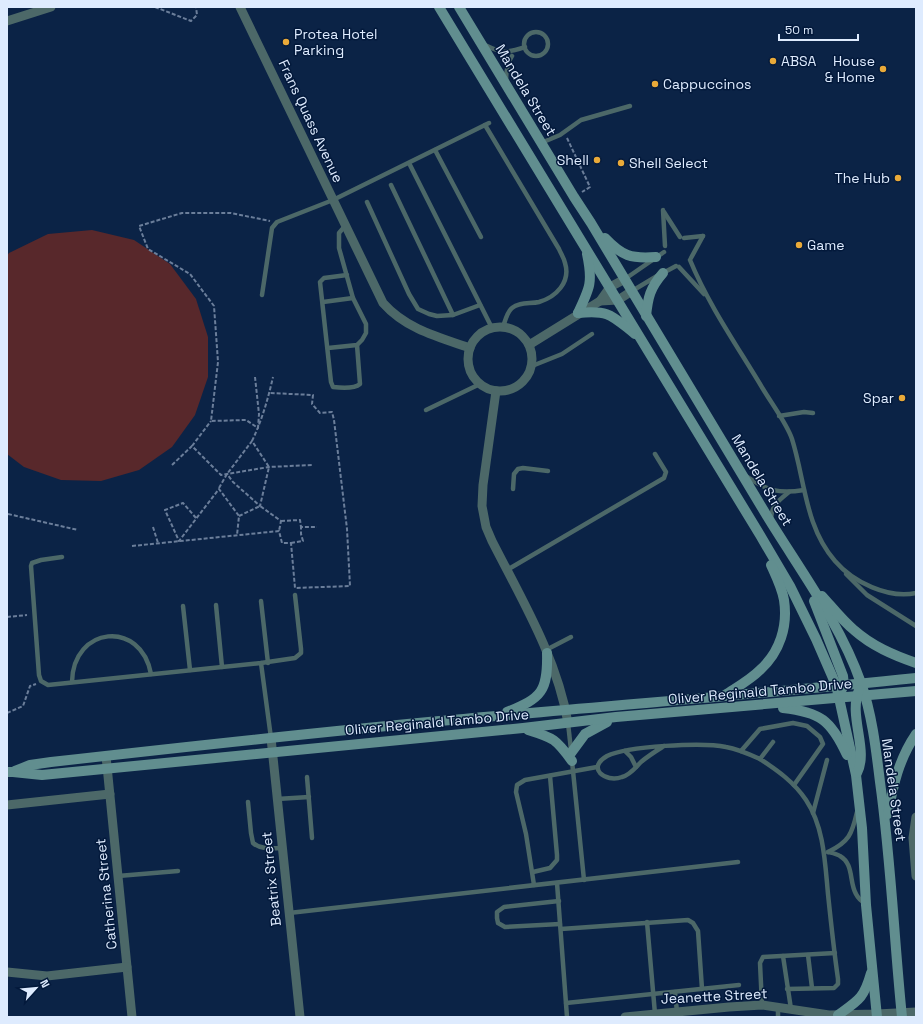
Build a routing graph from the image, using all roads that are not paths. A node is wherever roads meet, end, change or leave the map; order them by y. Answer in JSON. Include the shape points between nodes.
{"nodes":[{"id":1,"x":50,"y":7,"type":"edge"},
{"id":2,"x":240,"y":7,"type":"edge"},
{"id":3,"x":439,"y":7,"type":"edge"},
{"id":4,"x":459,"y":7,"type":"edge"},
{"id":5,"x":7,"y":21,"type":"edge"},
{"id":6,"x":482,"y":44,"type":"junction"},
{"id":7,"x":525,"y":47,"type":"junction"},
{"id":8,"x":512,"y":56,"type":"dead end"},
{"id":9,"x":506,"y":84,"type":"junction"},
{"id":10,"x":630,"y":106,"type":"dead end"},
{"id":11,"x":542,"y":143,"type":"junction"},
{"id":12,"x":435,"y":150,"type":"junction"},
{"id":13,"x":409,"y":163,"type":"junction"},
{"id":14,"x":391,"y":185,"type":"dead end"},
{"id":15,"x":333,"y":200,"type":"junction"},
{"id":16,"x":367,"y":202,"type":"dead end"},
{"id":17,"x":591,"y":223,"type":"junction"},
{"id":18,"x":345,"y":226,"type":"junction"},
{"id":19,"x":482,"y":237,"type":"dead end"},
{"id":20,"x":585,"y":245,"type":"junction"},
{"id":21,"x":665,"y":246,"type":"dead end"},
{"id":22,"x":660,"y":254,"type":"joint"},
{"id":23,"x":663,"y":273,"type":"junction"},
{"id":24,"x":347,"y":274,"type":"junction"},
{"id":25,"x":625,"y":279,"type":"junction"},
{"id":26,"x":610,"y":287,"type":"junction"},
{"id":27,"x":632,"y":291,"type":"junction"},
{"id":28,"x":262,"y":295,"type":"dead end"},
{"id":29,"x":353,"y":298,"type":"junction"},
{"id":30,"x":708,"y":299,"type":"junction"},
{"id":31,"x":600,"y":300,"type":"junction"},
{"id":32,"x":618,"y":300,"type":"junction"},
{"id":33,"x":323,"y":302,"type":"junction"},
{"id":34,"x":480,"y":305,"type":"junction"},
{"id":35,"x":578,"y":313,"type":"junction"},
{"id":36,"x":453,"y":315,"type":"junction"},
{"id":37,"x":646,"y":316,"type":"junction"},
{"id":38,"x":503,"y":327,"type":"junction"},
{"id":39,"x":492,"y":328,"type":"junction"},
{"id":40,"x":592,"y":334,"type":"dead end"},
{"id":41,"x":640,"y":338,"type":"junction"},
{"id":42,"x":357,"y":345,"type":"junction"},
{"id":43,"x":529,"y":345,"type":"junction"},
{"id":44,"x":328,"y":348,"type":"junction"},
{"id":45,"x":470,"y":348,"type":"junction"},
{"id":46,"x":532,"y":366,"type":"junction"},
{"id":47,"x":480,"y":384,"type":"junction"},
{"id":48,"x":496,"y":391,"type":"junction"},
{"id":49,"x":426,"y":410,"type":"dead end"},
{"id":50,"x":813,"y":413,"type":"dead end"},
{"id":51,"x":780,"y":416,"type":"junction"},
{"id":52,"x":655,"y":454,"type":"dead end"},
{"id":53,"x":739,"y":470,"type":"junction"},
{"id":54,"x":548,"y":471,"type":"dead end"},
{"id":55,"x":513,"y":489,"type":"dead end"},
{"id":56,"x":804,"y":490,"type":"junction"},
{"id":57,"x":789,"y":492,"type":"junction"},
{"id":58,"x":771,"y":523,"type":"junction"},
{"id":59,"x":760,"y":535,"type":"junction"},
{"id":60,"x":62,"y":557,"type":"dead end"},
{"id":61,"x":841,"y":568,"type":"junction"},
{"id":62,"x":507,"y":570,"type":"junction"},
{"id":63,"x":805,"y":577,"type":"junction"},
{"id":64,"x":916,"y":593,"type":"edge"},
{"id":65,"x":295,"y":595,"type":"dead end"},
{"id":66,"x":260,"y":601,"type":"dead end"},
{"id":67,"x":216,"y":605,"type":"dead end"},
{"id":68,"x":183,"y":606,"type":"dead end"},
{"id":69,"x":916,"y":626,"type":"edge"},
{"id":70,"x":571,"y":637,"type":"dead end"},
{"id":71,"x":547,"y":651,"type":"junction"},
{"id":72,"x":268,"y":662,"type":"junction"},
{"id":73,"x":916,"y":663,"type":"edge"},
{"id":74,"x":261,"y":664,"type":"junction"},
{"id":75,"x":222,"y":667,"type":"junction"},
{"id":76,"x":190,"y":670,"type":"junction"},
{"id":77,"x":151,"y":674,"type":"junction"},
{"id":78,"x":916,"y":678,"type":"edge"},
{"id":79,"x":72,"y":682,"type":"junction"},
{"id":80,"x":861,"y":684,"type":"junction"},
{"id":81,"x":840,"y":685,"type":"junction"},
{"id":82,"x":916,"y":691,"type":"edge"},
{"id":83,"x":723,"y":696,"type":"junction"},
{"id":84,"x":860,"y":696,"type":"junction"},
{"id":85,"x":839,"y":698,"type":"junction"},
{"id":86,"x":764,"y":705,"type":"junction"},
{"id":87,"x":566,"y":710,"type":"junction"},
{"id":88,"x":496,"y":716,"type":"junction"},
{"id":89,"x":616,"y":717,"type":"junction"},
{"id":90,"x":568,"y":724,"type":"junction"},
{"id":91,"x":522,"y":728,"type":"junction"},
{"id":92,"x":916,"y":734,"type":"edge"},
{"id":93,"x":271,"y":738,"type":"junction"},
{"id":94,"x":773,"y":742,"type":"dead end"},
{"id":95,"x":664,"y":746,"type":"junction"},
{"id":96,"x":625,"y":751,"type":"junction"},
{"id":97,"x":741,"y":751,"type":"junction"},
{"id":98,"x":273,"y":752,"type":"junction"},
{"id":99,"x":106,"y":756,"type":"junction"},
{"id":100,"x":760,"y":759,"type":"junction"},
{"id":101,"x":827,"y":760,"type":"dead end"},
{"id":102,"x":572,"y":762,"type":"junction"},
{"id":103,"x":597,"y":767,"type":"junction"},
{"id":104,"x":636,"y":767,"type":"junction"},
{"id":105,"x":108,"y":768,"type":"junction"},
{"id":106,"x":10,"y":772,"type":"edge"},
{"id":107,"x":856,"y":775,"type":"junction"},
{"id":108,"x":550,"y":776,"type":"junction"},
{"id":109,"x":307,"y":777,"type":"dead end"},
{"id":110,"x":794,"y":785,"type":"junction"},
{"id":111,"x":110,"y":794,"type":"junction"},
{"id":112,"x":309,"y":797,"type":"junction"},
{"id":113,"x":277,"y":799,"type":"junction"},
{"id":114,"x":248,"y":802,"type":"dead end"},
{"id":115,"x":859,"y":802,"type":"junction"},
{"id":116,"x":7,"y":805,"type":"edge"},
{"id":117,"x":813,"y":813,"type":"junction"},
{"id":118,"x":916,"y":817,"type":"edge"},
{"id":119,"x":886,"y":825,"type":"junction"},
{"id":120,"x":312,"y":838,"type":"dead end"},
{"id":121,"x":282,"y":848,"type":"junction"},
{"id":122,"x":915,"y":848,"type":"edge"},
{"id":123,"x":826,"y":852,"type":"junction"},
{"id":124,"x":738,"y":862,"type":"dead end"},
{"id":125,"x":178,"y":871,"type":"dead end"},
{"id":126,"x":533,"y":872,"type":"junction"},
{"id":127,"x":118,"y":876,"type":"junction"},
{"id":128,"x":916,"y":876,"type":"edge"},
{"id":129,"x":584,"y":880,"type":"junction"},
{"id":130,"x":558,"y":883,"type":"junction"},
{"id":131,"x":534,"y":885,"type":"junction"},
{"id":132,"x":559,"y":900,"type":"junction"},
{"id":133,"x":866,"y":905,"type":"junction"},
{"id":134,"x":289,"y":913,"type":"junction"},
{"id":135,"x":647,"y":922,"type":"junction"},
{"id":136,"x":560,"y":924,"type":"junction"},
{"id":137,"x":561,"y":929,"type":"junction"},
{"id":138,"x":835,"y":953,"type":"junction"},
{"id":139,"x":808,"y":955,"type":"junction"},
{"id":140,"x":783,"y":956,"type":"junction"},
{"id":141,"x":873,"y":965,"type":"junction"},
{"id":142,"x":127,"y":967,"type":"junction"},
{"id":143,"x":7,"y":972,"type":"edge"},
{"id":144,"x":739,"y":985,"type":"dead end"},
{"id":145,"x":812,"y":988,"type":"junction"},
{"id":146,"x":702,"y":989,"type":"junction"},
{"id":147,"x":787,"y":989,"type":"junction"},
{"id":148,"x":675,"y":992,"type":"junction"},
{"id":149,"x":654,"y":994,"type":"junction"},
{"id":150,"x":566,"y":1003,"type":"junction"},
{"id":151,"x":762,"y":1005,"type":"junction"},
{"id":152,"x":778,"y":1007,"type":"junction"},
{"id":153,"x":791,"y":1009,"type":"junction"},
{"id":154,"x":677,"y":1012,"type":"junction"},
{"id":155,"x":916,"y":1012,"type":"edge"},
{"id":156,"x":658,"y":1015,"type":"edge"},
{"id":157,"x":838,"y":1015,"type":"junction"},
{"id":158,"x":902,"y":1015,"type":"edge"},
{"id":159,"x":877,"y":1016,"type":"edge"},
{"id":160,"x":132,"y":1017,"type":"edge"},
{"id":161,"x":300,"y":1017,"type":"edge"},
{"id":162,"x":568,"y":1017,"type":"edge"},
{"id":163,"x":625,"y":1017,"type":"edge"},
{"id":164,"x":778,"y":1017,"type":"edge"}],
"edges":[{"from":1,"to":5,"type":"street"},
{"from":2,"to":15,"type":"street","name":"Frans Quass Avenue"},
{"from":3,"to":20,"type":"main road"},
{"from":4,"to":6,"type":"main road","name":"Mandela Street"},
{"from":6,"to":7,"type":"lane","via":[[500,52]]},
{"from":6,"to":9,"type":"main road","name":"Mandela Street"},
{"from":7,"to":7,"type":"lane","via":[[526,39],[531,33],[543,34],[547,40],[547,48],[541,54],[530,53]]},
{"from":8,"to":9,"type":"lane","via":[[506,73]]},
{"from":9,"to":11,"type":"main road","name":"Mandela Street"},
{"from":10,"to":11,"type":"lane","via":[[581,120]]},
{"from":11,"to":17,"type":"main road","name":"Mandela Street"},
{"from":12,"to":13,"type":"lane"},
{"from":12,"to":19,"type":"lane"},
{"from":12,"to":38,"type":"lane","via":[[487,124],[564,259],[565,280],[561,289],[538,302],[513,307]]},
{"from":13,"to":15,"type":"lane"},
{"from":13,"to":34,"type":"lane"},
{"from":14,"to":36,"type":"lane"},
{"from":15,"to":18,"type":"street","name":"Frans Quass Avenue"},
{"from":15,"to":28,"type":"lane","via":[[277,222],[272,228]]},
{"from":16,"to":36,"type":"lane","via":[[418,309],[437,316]]},
{"from":17,"to":22,"type":"main road","via":[[623,254],[641,258]]},
{"from":17,"to":25,"type":"main road","name":"Mandela Street"},
{"from":18,"to":24,"type":"lane","via":[[340,231],[338,239]]},
{"from":18,"to":45,"type":"street","name":"Frans Quass Avenue","via":[[378,294],[389,310],[411,326]]},
{"from":20,"to":26,"type":"main road"},
{"from":20,"to":35,"type":"main road","via":[[591,280]]},
{"from":21,"to":30,"type":"lane","via":[[663,210],[682,238],[703,236],[691,259]]},
{"from":22,"to":25,"type":"lane"},
{"from":23,"to":27,"type":"lane"},
{"from":23,"to":30,"type":"lane","via":[[677,266]]},
{"from":23,"to":37,"type":"main road","via":[[650,290]]},
{"from":24,"to":29,"type":"lane"},
{"from":24,"to":33,"type":"lane","via":[[322,279],[320,283]]},
{"from":25,"to":26,"type":"street"},
{"from":25,"to":27,"type":"main road","name":"Mandela Street"},
{"from":26,"to":31,"type":"street"},
{"from":26,"to":32,"type":"main road"},
{"from":27,"to":32,"type":"street"},
{"from":27,"to":37,"type":"main road","name":"Mandela Street"},
{"from":29,"to":33,"type":"lane"},
{"from":29,"to":42,"type":"lane","via":[[367,328]]},
{"from":30,"to":51,"type":"lane"},
{"from":31,"to":32,"type":"street"},
{"from":31,"to":35,"type":"street"},
{"from":32,"to":41,"type":"main road"},
{"from":33,"to":44,"type":"lane"},
{"from":34,"to":36,"type":"lane"},
{"from":34,"to":39,"type":"lane"},
{"from":35,"to":41,"type":"main road","via":[[606,313]]},
{"from":35,"to":43,"type":"street"},
{"from":37,"to":53,"type":"main road","name":"Mandela Street"},
{"from":38,"to":39,"type":"street"},
{"from":38,"to":43,"type":"street","via":[[516,331]]},
{"from":39,"to":45,"type":"street","via":[[478,336]]},
{"from":40,"to":46,"type":"lane","via":[[562,354]]},
{"from":41,"to":59,"type":"main road"},
{"from":42,"to":44,"type":"lane"},
{"from":42,"to":44,"type":"lane","via":[[360,382],[358,386],[351,387],[332,385]]},
{"from":43,"to":46,"type":"street"},
{"from":45,"to":47,"type":"street","via":[[470,371]]},
{"from":46,"to":48,"type":"street","via":[[523,383],[510,390]]},
{"from":47,"to":48,"type":"street"},
{"from":47,"to":49,"type":"lane"},
{"from":48,"to":62,"type":"street","via":[[482,506],[486,527]]},
{"from":50,"to":51,"type":"lane"},
{"from":51,"to":56,"type":"lane","via":[[791,438]]},
{"from":52,"to":62,"type":"lane","via":[[666,472],[664,478]]},
{"from":53,"to":57,"type":"lane","via":[[763,487]]},
{"from":53,"to":58,"type":"main road","name":"Mandela Street"},
{"from":54,"to":55,"type":"lane","via":[[518,469],[514,474]]},
{"from":56,"to":57,"type":"lane"},
{"from":56,"to":61,"type":"lane","via":[[818,536]]},
{"from":57,"to":58,"type":"lane","via":[[775,505]]},
{"from":58,"to":63,"type":"main road","name":"Mandela Street"},
{"from":59,"to":81,"type":"main road","via":[[790,586]]},
{"from":59,"to":83,"type":"main road","via":[[784,600],[783,629],[777,649],[768,662],[751,678]]},
{"from":60,"to":79,"type":"lane","via":[[32,563],[34,615],[39,675],[42,682],[48,685]]},
{"from":61,"to":64,"type":"lane","via":[[868,585],[884,591]]},
{"from":61,"to":69,"type":"lane","via":[[867,595]]},
{"from":62,"to":71,"type":"street"},
{"from":63,"to":73,"type":"main road","via":[[865,639],[891,654]]},
{"from":63,"to":80,"type":"main road","name":"Mandela Street","via":[[841,636]]},
{"from":63,"to":81,"type":"main road","via":[[844,676]]},
{"from":65,"to":72,"type":"lane","via":[[301,653],[295,658]]},
{"from":66,"to":72,"type":"lane"},
{"from":67,"to":75,"type":"lane"},
{"from":68,"to":76,"type":"lane"},
{"from":70,"to":71,"type":"lane"},
{"from":71,"to":87,"type":"street"},
{"from":71,"to":88,"type":"main road","via":[[547,678],[539,694],[523,706]]},
{"from":72,"to":74,"type":"lane"},
{"from":74,"to":75,"type":"lane"},
{"from":74,"to":93,"type":"lane"},
{"from":75,"to":76,"type":"lane"},
{"from":76,"to":77,"type":"lane"},
{"from":77,"to":79,"type":"lane"},
{"from":77,"to":79,"type":"lane","via":[[148,661],[138,647],[125,639],[111,636],[98,638],[84,649],[73,668]]},
{"from":78,"to":80,"type":"main road","name":"Oliver Reginald Tambo Drive"},
{"from":80,"to":81,"type":"main road","name":"Oliver Reginald Tambo Drive"},
{"from":80,"to":84,"type":"main road"},
{"from":81,"to":83,"type":"main road","name":"Oliver Reginald Tambo Drive"},
{"from":81,"to":85,"type":"main road"},
{"from":82,"to":84,"type":"main road","name":"Oliver Reginald Tambo Drive"},
{"from":83,"to":87,"type":"main road","name":"Oliver Reginald Tambo Drive"},
{"from":84,"to":85,"type":"main road","name":"Oliver Reginald Tambo Drive"},
{"from":84,"to":107,"type":"main road","via":[[855,711],[860,761]]},
{"from":84,"to":119,"type":"main road","name":"Mandela Street","via":[[878,762]]},
{"from":85,"to":86,"type":"main road","name":"Oliver Reginald Tambo Drive"},
{"from":85,"to":107,"type":"main road"},
{"from":86,"to":89,"type":"main road","name":"Oliver Reginald Tambo Drive"},
{"from":86,"to":107,"type":"main road","via":[[805,711],[826,721],[840,740]]},
{"from":87,"to":88,"type":"main road","name":"Oliver Reginald Tambo Drive"},
{"from":87,"to":90,"type":"street"},
{"from":88,"to":93,"type":"main road","name":"Oliver Reginald Tambo Drive"},
{"from":89,"to":90,"type":"main road","name":"Oliver Reginald Tambo Drive"},
{"from":89,"to":102,"type":"main road","via":[[584,734]]},
{"from":90,"to":91,"type":"main road","name":"Oliver Reginald Tambo Drive"},
{"from":90,"to":102,"type":"lane"},
{"from":91,"to":98,"type":"main road","name":"Oliver Reginald Tambo Drive"},
{"from":91,"to":102,"type":"main road","via":[[554,739]]},
{"from":92,"to":119,"type":"main road","via":[[897,769]]},
{"from":93,"to":98,"type":"street","name":"Beatrix Street"},
{"from":93,"to":99,"type":"main road","name":"Oliver Reginald Tambo Drive"},
{"from":94,"to":100,"type":"lane"},
{"from":95,"to":96,"type":"lane"},
{"from":95,"to":97,"type":"lane","via":[[714,745]]},
{"from":95,"to":104,"type":"lane"},
{"from":96,"to":103,"type":"lane","via":[[607,756]]},
{"from":96,"to":104,"type":"lane"},
{"from":97,"to":100,"type":"lane"},
{"from":97,"to":110,"type":"lane","via":[[762,728],[793,723],[807,726],[820,737],[823,744]]},
{"from":98,"to":105,"type":"main road","name":"Oliver Reginald Tambo Drive"},
{"from":98,"to":113,"type":"street","name":"Beatrix Street"},
{"from":99,"to":105,"type":"street","name":"Catherina Street"},
{"from":99,"to":106,"type":"main road","name":"Oliver Reginald Tambo Drive","via":[[38,764]]},
{"from":100,"to":110,"type":"lane"},
{"from":101,"to":117,"type":"lane"},
{"from":102,"to":103,"type":"lane"},
{"from":102,"to":108,"type":"lane"},
{"from":102,"to":129,"type":"lane"},
{"from":103,"to":104,"type":"lane","via":[[603,776],[610,779],[624,777]]},
{"from":105,"to":106,"type":"main road","name":"Oliver Reginald Tambo Drive","via":[[42,775]]},
{"from":105,"to":111,"type":"street","name":"Catherina Street"},
{"from":107,"to":115,"type":"main road"},
{"from":108,"to":126,"type":"lane","via":[[557,860],[550,868]]},
{"from":108,"to":126,"type":"lane","via":[[525,780],[516,788]]},
{"from":109,"to":112,"type":"lane"},
{"from":110,"to":117,"type":"lane"},
{"from":111,"to":116,"type":"street"},
{"from":111,"to":127,"type":"street","name":"Catherina Street"},
{"from":112,"to":113,"type":"lane"},
{"from":112,"to":120,"type":"lane"},
{"from":113,"to":121,"type":"street","name":"Beatrix Street"},
{"from":114,"to":121,"type":"lane","via":[[253,843],[264,848]]},
{"from":115,"to":123,"type":"lane","via":[[851,835],[844,843]]},
{"from":115,"to":133,"type":"main road"},
{"from":117,"to":123,"type":"lane"},
{"from":118,"to":122,"type":"street"},
{"from":119,"to":158,"type":"main road","name":"Mandela Street"},
{"from":121,"to":134,"type":"street","name":"Beatrix Street"},
{"from":122,"to":128,"type":"street"},
{"from":123,"to":133,"type":"lane","via":[[840,856],[847,863],[856,895]]},
{"from":123,"to":138,"type":"lane"},
{"from":124,"to":129,"type":"lane"},
{"from":125,"to":127,"type":"lane"},
{"from":126,"to":131,"type":"lane"},
{"from":127,"to":142,"type":"street","name":"Catherina Street"},
{"from":129,"to":130,"type":"lane"},
{"from":130,"to":131,"type":"lane"},
{"from":130,"to":132,"type":"lane"},
{"from":131,"to":134,"type":"lane"},
{"from":132,"to":136,"type":"lane"},
{"from":132,"to":136,"type":"lane","via":[[504,907],[497,912],[496,918],[498,923],[505,927]]},
{"from":133,"to":141,"type":"main road"},
{"from":134,"to":161,"type":"street","name":"Beatrix Street"},
{"from":135,"to":137,"type":"lane"},
{"from":135,"to":146,"type":"lane","via":[[688,920],[693,923],[698,932]]},
{"from":135,"to":149,"type":"lane"},
{"from":136,"to":137,"type":"lane"},
{"from":137,"to":150,"type":"lane"},
{"from":138,"to":139,"type":"lane"},
{"from":138,"to":145,"type":"lane","via":[[837,986]]},
{"from":139,"to":140,"type":"lane"},
{"from":139,"to":145,"type":"lane"},
{"from":140,"to":147,"type":"lane"},
{"from":140,"to":151,"type":"lane","via":[[765,956],[761,960]]},
{"from":141,"to":157,"type":"main road","via":[[862,997]]},
{"from":141,"to":159,"type":"main road"},
{"from":142,"to":143,"type":"street","via":[[47,976]]},
{"from":142,"to":160,"type":"street","name":"Catherina Street"},
{"from":144,"to":146,"type":"lane"},
{"from":145,"to":147,"type":"lane"},
{"from":146,"to":148,"type":"lane"},
{"from":147,"to":153,"type":"lane"},
{"from":148,"to":149,"type":"lane"},
{"from":148,"to":154,"type":"lane"},
{"from":149,"to":150,"type":"lane"},
{"from":149,"to":156,"type":"lane"},
{"from":150,"to":162,"type":"lane"},
{"from":151,"to":152,"type":"street","name":"Jeanette Street"},
{"from":151,"to":154,"type":"street","name":"Jeanette Street"},
{"from":152,"to":153,"type":"street","name":"Jeanette Street"},
{"from":152,"to":164,"type":"lane"},
{"from":153,"to":157,"type":"street","name":"Jeanette Street"},
{"from":154,"to":156,"type":"street","name":"Jeanette Street"},
{"from":155,"to":158,"type":"street","name":"Jeanette Street"},
{"from":156,"to":163,"type":"street","name":"Jeanette Street"},
{"from":157,"to":159,"type":"street","name":"Jeanette Street"},
{"from":158,"to":159,"type":"street","name":"Jeanette Street"}]}
